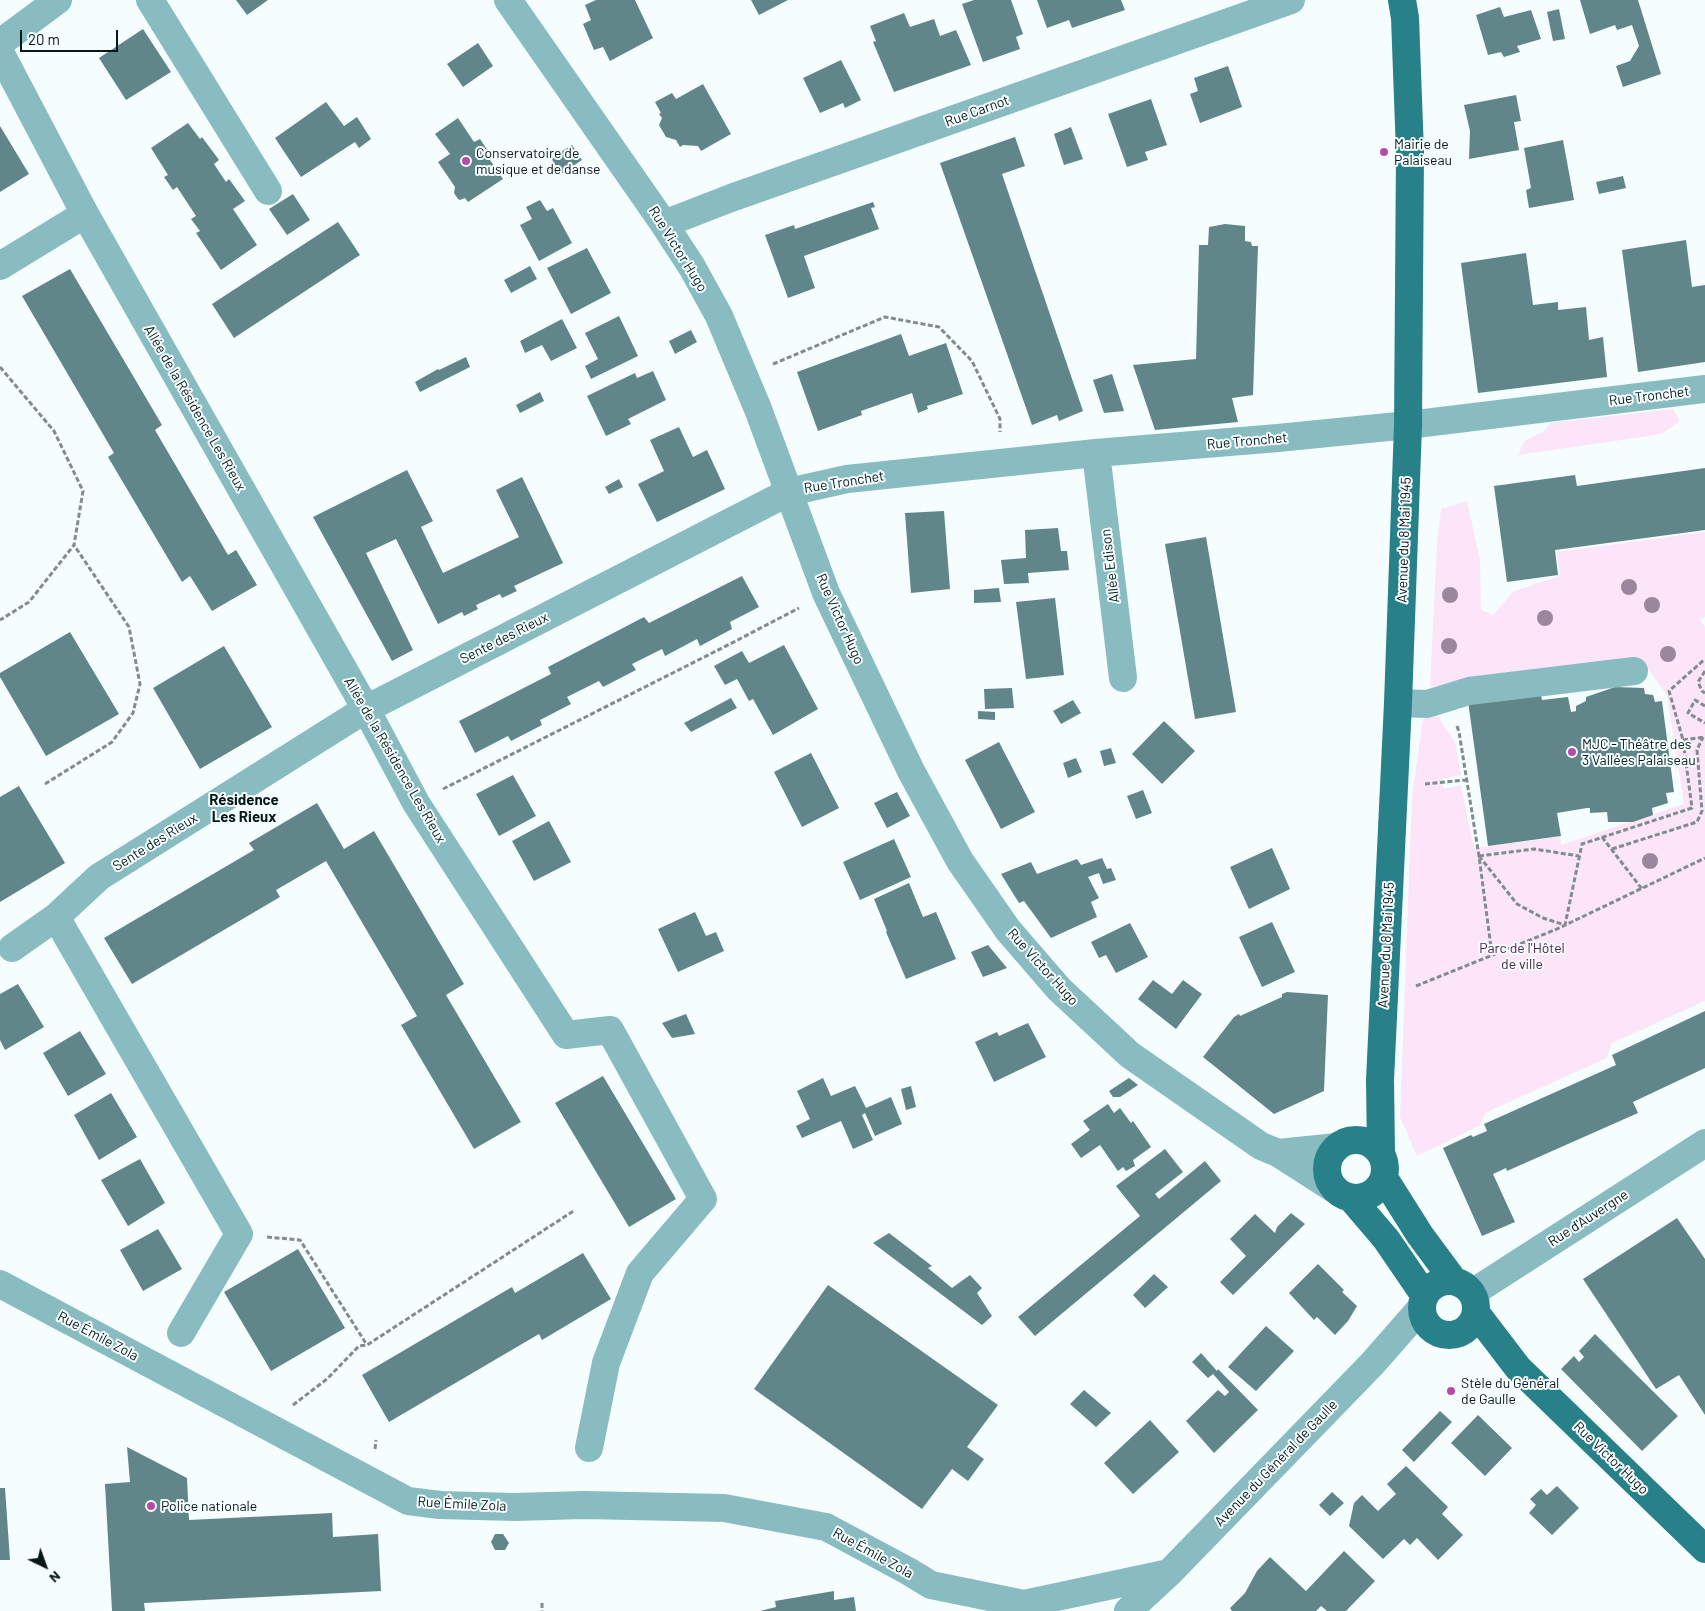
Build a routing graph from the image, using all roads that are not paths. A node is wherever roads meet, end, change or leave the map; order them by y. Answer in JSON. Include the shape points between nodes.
{"nodes":[{"id":1,"x":58,"y":0,"type":"edge"},
{"id":2,"x":150,"y":0,"type":"edge"},
{"id":3,"x":508,"y":0,"type":"edge"},
{"id":4,"x":1402,"y":0,"type":"edge"},
{"id":5,"x":1278,"y":2,"type":"edge"},
{"id":6,"x":0,"y":44,"type":"edge"},
{"id":7,"x":0,"y":52,"type":"edge"},
{"id":8,"x":268,"y":190,"type":"dead end"},
{"id":9,"x":85,"y":214,"type":"junction"},
{"id":10,"x":664,"y":224,"type":"junction"},
{"id":11,"x":0,"y":266,"type":"edge"},
{"id":12,"x":1705,"y":389,"type":"edge"},
{"id":13,"x":1408,"y":425,"type":"junction"},
{"id":14,"x":1096,"y":453,"type":"junction"},
{"id":15,"x":789,"y":492,"type":"junction"},
{"id":16,"x":1634,"y":671,"type":"dead end"},
{"id":17,"x":1123,"y":678,"type":"dead end"},
{"id":18,"x":1398,"y":703,"type":"junction"},
{"id":19,"x":366,"y":709,"type":"junction"},
{"id":20,"x":56,"y":917,"type":"junction"},
{"id":21,"x":12,"y":948,"type":"dead end"},
{"id":22,"x":1380,"y":1080,"type":"junction"},
{"id":23,"x":1705,"y":1143,"type":"edge"},
{"id":24,"x":1344,"y":1144,"type":"junction"},
{"id":25,"x":1278,"y":1152,"type":"junction"},
{"id":26,"x":1383,"y":1165,"type":"junction"},
{"id":27,"x":1344,"y":1194,"type":"junction"},
{"id":28,"x":0,"y":1284,"type":"edge"},
{"id":29,"x":1467,"y":1296,"type":"junction"},
{"id":30,"x":1433,"y":1316,"type":"junction"},
{"id":31,"x":181,"y":1333,"type":"dead end"},
{"id":32,"x":1518,"y":1368,"type":"junction"},
{"id":33,"x":589,"y":1448,"type":"dead end"},
{"id":34,"x":1705,"y":1549,"type":"edge"},
{"id":35,"x":1168,"y":1573,"type":"junction"},
{"id":36,"x":931,"y":1585,"type":"junction"},
{"id":37,"x":1027,"y":1607,"type":"edge"},
{"id":38,"x":951,"y":1611,"type":"edge"},
{"id":39,"x":1128,"y":1611,"type":"edge"},
{"id":40,"x":1144,"y":1611,"type":"edge"}],
"edges":[{"from":1,"to":6,"type":"street"},
{"from":2,"to":8,"type":"street"},
{"from":3,"to":10,"type":"street","name":"Rue Victor Hugo"},
{"from":4,"to":13,"type":"main road","name":"Avenue du 8 Mai 1945","via":[[1410,152]]},
{"from":5,"to":10,"type":"street","name":"Rue Carnot"},
{"from":7,"to":9,"type":"street","name":"Allée de la Résidence Les Rieux"},
{"from":9,"to":11,"type":"street"},
{"from":9,"to":19,"type":"street","name":"Allée de la Résidence Les Rieux"},
{"from":10,"to":15,"type":"street","name":"Rue Victor Hugo","via":[[719,316]]},
{"from":12,"to":13,"type":"street","name":"Rue Tronchet"},
{"from":13,"to":14,"type":"street","name":"Rue Tronchet"},
{"from":13,"to":18,"type":"main road","name":"Avenue du 8 Mai 1945"},
{"from":14,"to":15,"type":"street","name":"Rue Tronchet","via":[[847,479]]},
{"from":14,"to":17,"type":"street","name":"Allée Edison"},
{"from":15,"to":19,"type":"street","name":"Sente des Rieux"},
{"from":15,"to":25,"type":"street","name":"Rue Victor Hugo","via":[[826,593],[920,787],[960,861],[1008,930],[1059,989],[1130,1055],[1262,1146]]},
{"from":16,"to":18,"type":"street","via":[[1469,691],[1427,704]]},
{"from":18,"to":22,"type":"main road","name":"Avenue du 8 Mai 1945"},
{"from":19,"to":20,"type":"street","name":"Sente des Rieux","via":[[99,877]]},
{"from":19,"to":33,"type":"street","name":"Allée de la Résidence Les Rieux","via":[[416,803],[566,1035],[610,1030],[703,1199],[640,1273],[606,1363]]},
{"from":20,"to":21,"type":"street","name":"Sente des Rieux"},
{"from":20,"to":31,"type":"street","via":[[239,1234]]},
{"from":22,"to":24,"type":"main road","name":"Avenue du 8 Mai 1945"},
{"from":22,"to":26,"type":"main road","name":"Avenue du 8 Mai 1945"},
{"from":23,"to":29,"type":"street","name":"Rue d'Auvergne"},
{"from":24,"to":25,"type":"street"},
{"from":24,"to":26,"type":"main road","via":[[1359,1140],[1368,1142],[1375,1146]]},
{"from":24,"to":27,"type":"main road","via":[[1331,1154],[1327,1174],[1331,1183]]},
{"from":25,"to":27,"type":"street","name":"Rue Victor Hugo"},
{"from":26,"to":27,"type":"main road","via":[[1381,1185],[1368,1196]]},
{"from":26,"to":29,"type":"main road","name":"Rue Victor Hugo","via":[[1420,1235]]},
{"from":27,"to":30,"type":"main road","name":"Rue Victor Hugo","via":[[1386,1239]]},
{"from":28,"to":36,"type":"street","name":"Rue Émile Zola","via":[[408,1501],[515,1507],[724,1508],[826,1527]]},
{"from":29,"to":30,"type":"main road","via":[[1443,1282],[1432,1287]]},
{"from":29,"to":30,"type":"main road","via":[[1472,1323],[1463,1331]]},
{"from":29,"to":32,"type":"main road","name":"Rue Victor Hugo"},
{"from":30,"to":32,"type":"main road","name":"Rue Victor Hugo"},
{"from":30,"to":35,"type":"street","name":"Avenue du Général de Gaulle","via":[[1383,1352]]},
{"from":32,"to":34,"type":"main road","name":"Rue Victor Hugo"},
{"from":35,"to":37,"type":"street"},
{"from":35,"to":39,"type":"street","name":"Avenue du Général de Gaulle"},
{"from":35,"to":40,"type":"street","name":"Avenue du Général de Gaulle"},
{"from":36,"to":37,"type":"street"},
{"from":36,"to":38,"type":"street"}]}
